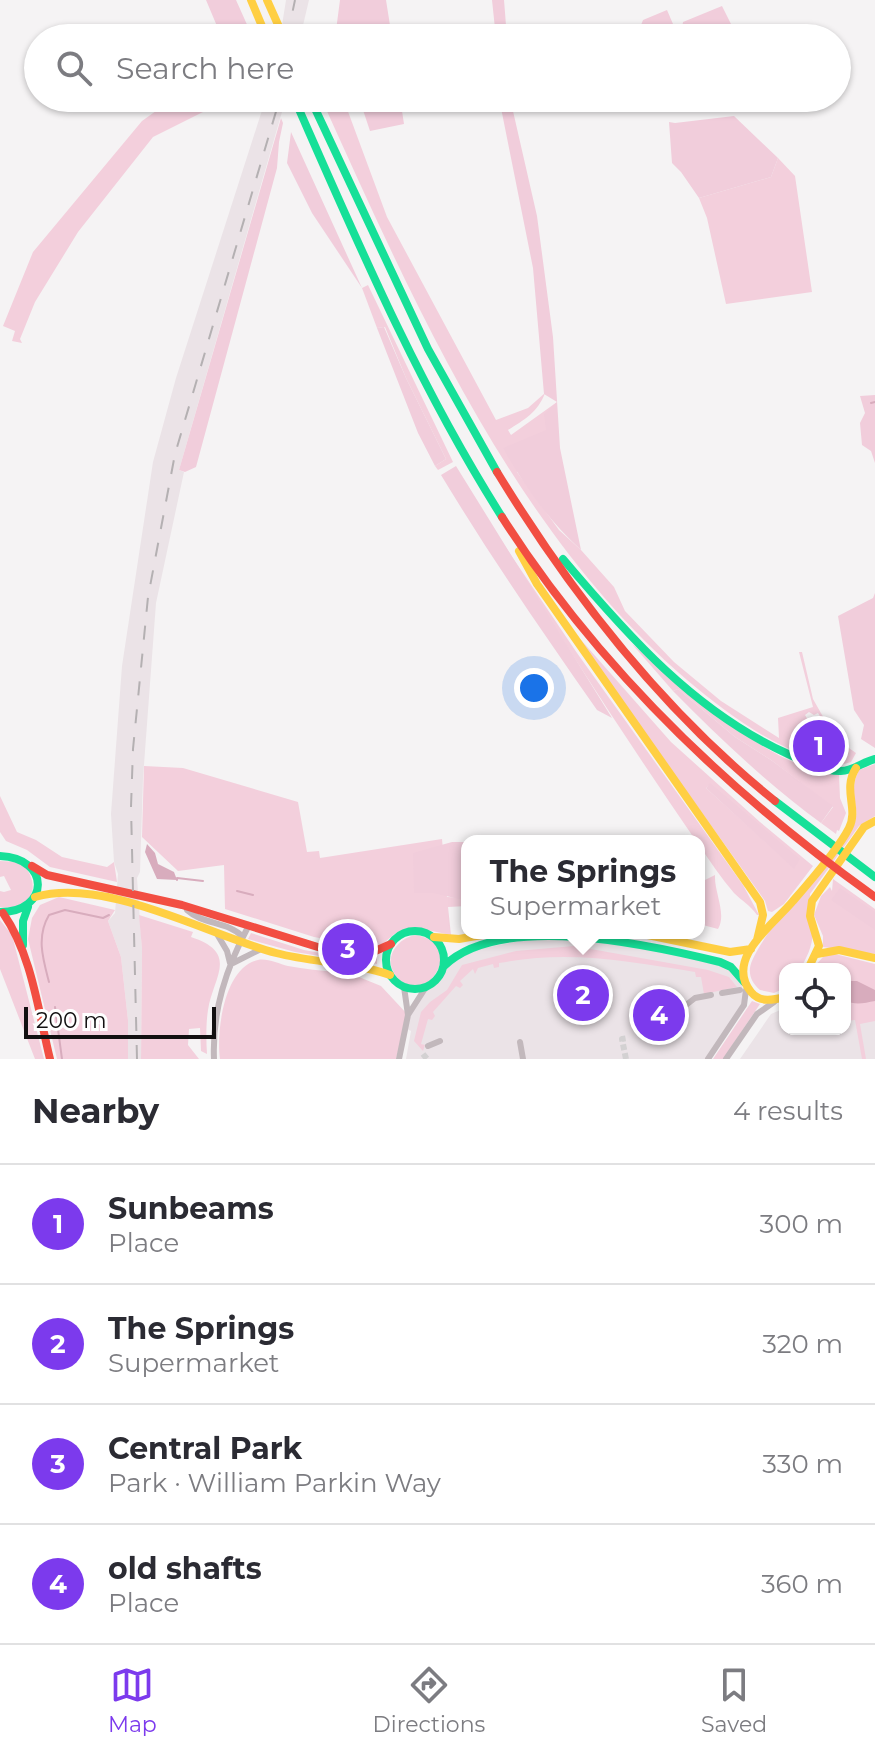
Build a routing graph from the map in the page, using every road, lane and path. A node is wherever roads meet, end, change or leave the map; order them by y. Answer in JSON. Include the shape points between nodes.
{"nodes":[{"id":1,"x":251,"y":0,"type":"edge"},
{"id":2,"x":267,"y":0,"type":"edge"},
{"id":3,"x":261,"y":24,"type":"edge"},
{"id":4,"x":278,"y":24,"type":"edge"},
{"id":5,"x":300,"y":112,"type":"edge"},
{"id":6,"x":316,"y":112,"type":"edge"},
{"id":7,"x":510,"y":493,"type":"junction"},
{"id":8,"x":495,"y":505,"type":"junction"},
{"id":9,"x":875,"y":759,"type":"edge"},
{"id":10,"x":856,"y":767,"type":"junction"},
{"id":11,"x":875,"y":821,"type":"edge"},
{"id":12,"x":1,"y":846,"type":"edge"},
{"id":13,"x":4,"y":855,"type":"edge"},
{"id":14,"x":32,"y":866,"type":"junction"},
{"id":15,"x":875,"y":877,"type":"edge"},
{"id":16,"x":35,"y":897,"type":"junction"},
{"id":17,"x":875,"y":897,"type":"edge"},
{"id":18,"x":182,"y":905,"type":"junction"},
{"id":19,"x":28,"y":907,"type":"junction"},
{"id":20,"x":1,"y":912,"type":"edge"},
{"id":21,"x":249,"y":925,"type":"junction"},
{"id":22,"x":215,"y":932,"type":"junction"},
{"id":23,"x":434,"y":937,"type":"junction"},
{"id":24,"x":242,"y":939,"type":"junction"},
{"id":25,"x":461,"y":939,"type":"edge"},
{"id":26,"x":519,"y":939,"type":"edge"},
{"id":27,"x":597,"y":939,"type":"edge"},
{"id":28,"x":667,"y":939,"type":"edge"},
{"id":29,"x":757,"y":940,"type":"junction"},
{"id":30,"x":391,"y":944,"type":"junction"},
{"id":31,"x":751,"y":949,"type":"junction"},
{"id":32,"x":22,"y":950,"type":"junction"},
{"id":33,"x":266,"y":950,"type":"junction"},
{"id":34,"x":817,"y":954,"type":"junction"},
{"id":35,"x":875,"y":958,"type":"edge"},
{"id":36,"x":812,"y":963,"type":"edge"},
{"id":37,"x":444,"y":966,"type":"junction"},
{"id":38,"x":230,"y":967,"type":"junction"},
{"id":39,"x":390,"y":975,"type":"junction"},
{"id":40,"x":743,"y":986,"type":"junction"},
{"id":41,"x":404,"y":987,"type":"junction"},
{"id":42,"x":426,"y":987,"type":"junction"},
{"id":43,"x":722,"y":993,"type":"dead end"},
{"id":44,"x":711,"y":995,"type":"dead end"},
{"id":45,"x":779,"y":999,"type":"edge"},
{"id":46,"x":779,"y":1000,"type":"edge"},
{"id":47,"x":684,"y":1003,"type":"dead end"},
{"id":48,"x":408,"y":1015,"type":"junction"},
{"id":49,"x":440,"y":1041,"type":"dead end"},
{"id":50,"x":520,"y":1042,"type":"dead end"},
{"id":51,"x":428,"y":1046,"type":"dead end"},
{"id":52,"x":50,"y":1059,"type":"edge"},
{"id":53,"x":214,"y":1059,"type":"edge"},
{"id":54,"x":399,"y":1059,"type":"edge"},
{"id":55,"x":523,"y":1059,"type":"edge"},
{"id":56,"x":708,"y":1059,"type":"edge"},
{"id":57,"x":726,"y":1059,"type":"edge"}],
"edges":[{"from":1,"to":3,"type":"main road"},
{"from":2,"to":4,"type":"main road"},
{"from":5,"to":8,"type":"main road","via":[[411,352]]},
{"from":6,"to":7,"type":"main road","via":[[428,344]]},
{"from":7,"to":10,"type":"main road","via":[[602,606],[720,716],[792,756],[839,772]]},
{"from":7,"to":15,"type":"main road","via":[[571,582],[678,710],[827,844]]},
{"from":8,"to":17,"type":"main road","via":[[555,592],[667,724],[769,818]]},
{"from":8,"to":29,"type":"main road","via":[[537,584],[760,902],[763,915]]},
{"from":9,"to":10,"type":"main road"},
{"from":10,"to":29,"type":"main road","via":[[847,785],[854,814],[849,828]]},
{"from":11,"to":34,"type":"main road","via":[[864,827],[812,901]]},
{"from":12,"to":13,"type":"street"},
{"from":13,"to":14,"type":"main road"},
{"from":14,"to":16,"type":"main road","via":[[38,881]]},
{"from":14,"to":18,"type":"main road","via":[[47,875]]},
{"from":16,"to":19,"type":"main road"},
{"from":16,"to":22,"type":"main road","via":[[56,889],[100,897]]},
{"from":18,"to":21,"type":"main road"},
{"from":18,"to":24,"type":"street","via":[[193,916],[235,930]]},
{"from":19,"to":20,"type":"main road"},
{"from":19,"to":32,"type":"main road"},
{"from":20,"to":32,"type":"main road"},
{"from":21,"to":24,"type":"street"},
{"from":21,"to":30,"type":"main road","via":[[348,952],[373,952]]},
{"from":22,"to":24,"type":"main road"},
{"from":22,"to":38,"type":"street"},
{"from":23,"to":25,"type":"main road"},
{"from":23,"to":30,"type":"main road","via":[[411,931]]},
{"from":23,"to":37,"type":"main road","via":[[443,950]]},
{"from":24,"to":33,"type":"main road"},
{"from":24,"to":38,"type":"street"},
{"from":26,"to":37,"type":"main road","via":[[458,953]]},
{"from":27,"to":40,"type":"main road","via":[[711,959],[731,967]]},
{"from":28,"to":31,"type":"main road","via":[[730,952]]},
{"from":29,"to":31,"type":"main road"},
{"from":30,"to":39,"type":"main road","via":[[386,959]]},
{"from":31,"to":40,"type":"main road","via":[[742,967]]},
{"from":32,"to":52,"type":"main road"},
{"from":33,"to":38,"type":"street"},
{"from":33,"to":39,"type":"main road","via":[[372,967]]},
{"from":34,"to":35,"type":"main road","via":[[841,949]]},
{"from":34,"to":36,"type":"main road"},
{"from":37,"to":42,"type":"main road"},
{"from":38,"to":53,"type":"street","via":[[214,1021]]},
{"from":39,"to":41,"type":"main road"},
{"from":40,"to":43,"type":"street"},
{"from":40,"to":45,"type":"main road","via":[[761,999]]},
{"from":40,"to":56,"type":"street","via":[[744,1005]]},
{"from":41,"to":42,"type":"main road"},
{"from":41,"to":48,"type":"street"},
{"from":42,"to":48,"type":"street"},
{"from":44,"to":47,"type":"street"},
{"from":46,"to":57,"type":"street","via":[[757,1014]]},
{"from":48,"to":54,"type":"street"},
{"from":49,"to":51,"type":"street"},
{"from":50,"to":55,"type":"street"}]}
